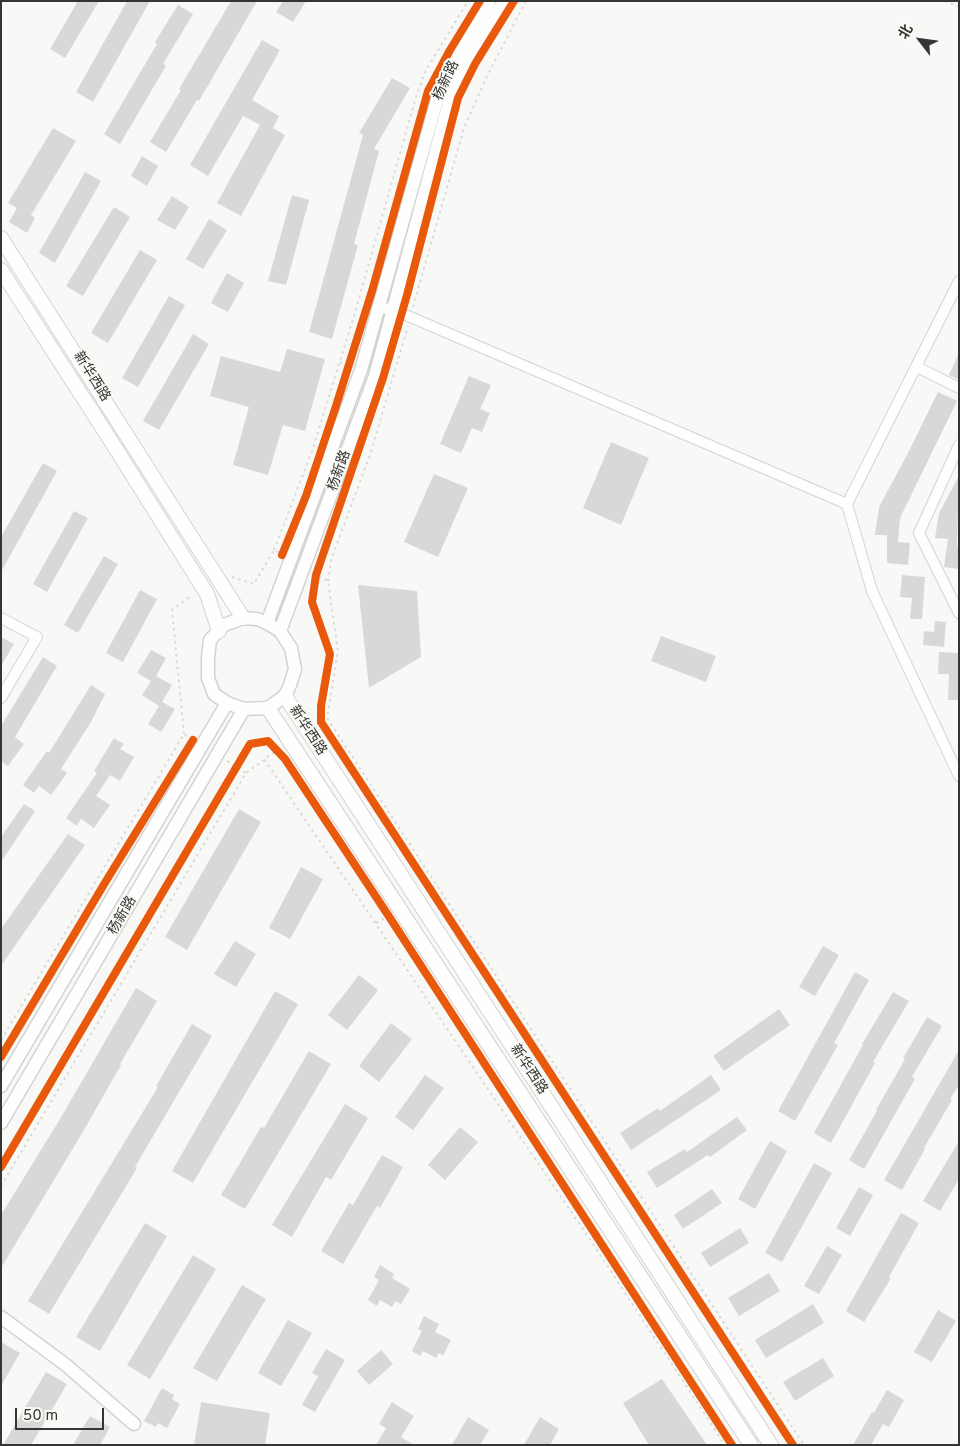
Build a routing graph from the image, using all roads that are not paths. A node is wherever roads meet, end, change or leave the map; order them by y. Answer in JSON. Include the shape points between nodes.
{"nodes":[{"id":1,"x":490,"y":1,"type":"edge"},
{"id":2,"x":504,"y":1,"type":"edge"},
{"id":3,"x":1,"y":238,"type":"edge"},
{"id":4,"x":1,"y":270,"type":"edge"},
{"id":5,"x":959,"y":282,"type":"edge"},
{"id":6,"x":378,"y":306,"type":"junction"},
{"id":7,"x":394,"y":310,"type":"junction"},
{"id":8,"x":916,"y":367,"type":"junction"},
{"id":9,"x":959,"y":388,"type":"edge"},
{"id":10,"x":959,"y":445,"type":"edge"},
{"id":11,"x":847,"y":504,"type":"junction"},
{"id":12,"x":959,"y":613,"type":"edge"},
{"id":13,"x":1,"y":618,"type":"edge"},
{"id":14,"x":243,"y":618,"type":"junction"},
{"id":15,"x":267,"y":623,"type":"junction"},
{"id":16,"x":219,"y":631,"type":"junction"},
{"id":17,"x":280,"y":631,"type":"junction"},
{"id":18,"x":285,"y":696,"type":"junction"},
{"id":19,"x":1,"y":698,"type":"edge"},
{"id":20,"x":227,"y":703,"type":"junction"},
{"id":21,"x":268,"y":708,"type":"junction"},
{"id":22,"x":244,"y":709,"type":"junction"},
{"id":23,"x":958,"y":771,"type":"edge"},
{"id":24,"x":1,"y":1086,"type":"edge"},
{"id":25,"x":1,"y":1122,"type":"edge"},
{"id":26,"x":1,"y":1317,"type":"edge"},
{"id":27,"x":134,"y":1424,"type":"dead end"},
{"id":28,"x":751,"y":1445,"type":"edge"},
{"id":29,"x":771,"y":1445,"type":"edge"}],
"edges":[{"from":1,"to":6,"type":"street","name":"杨新路","via":[[440,88]]},
{"from":2,"to":7,"type":"street","name":"杨新路","via":[[471,51],[450,95]]},
{"from":3,"to":14,"type":"main road","name":"新华西路"},
{"from":4,"to":16,"type":"main road","name":"新华西路","via":[[207,594]]},
{"from":5,"to":8,"type":"street"},
{"from":6,"to":7,"type":"street"},
{"from":6,"to":15,"type":"street","name":"杨新路","via":[[361,370]]},
{"from":7,"to":11,"type":"street"},
{"from":7,"to":17,"type":"street","name":"杨新路","via":[[375,376]]},
{"from":8,"to":9,"type":"street"},
{"from":8,"to":11,"type":"street"},
{"from":10,"to":12,"type":"street","via":[[920,533]]},
{"from":11,"to":23,"type":"street","via":[[872,591]]},
{"from":13,"to":19,"type":"street","via":[[37,637]]},
{"from":14,"to":15,"type":"street"},
{"from":14,"to":16,"type":"street","via":[[224,625]]},
{"from":15,"to":17,"type":"street"},
{"from":16,"to":20,"type":"street","via":[[210,640],[208,678],[214,694]]},
{"from":17,"to":18,"type":"street","via":[[291,648],[295,669]]},
{"from":18,"to":21,"type":"street"},
{"from":18,"to":29,"type":"main road","name":"新华西路"},
{"from":20,"to":22,"type":"street"},
{"from":20,"to":24,"type":"street","name":"杨新路"},
{"from":21,"to":22,"type":"street"},
{"from":21,"to":28,"type":"main road","name":"新华西路"},
{"from":22,"to":25,"type":"street","name":"杨新路"},
{"from":26,"to":27,"type":"street","via":[[66,1365]]}]}
